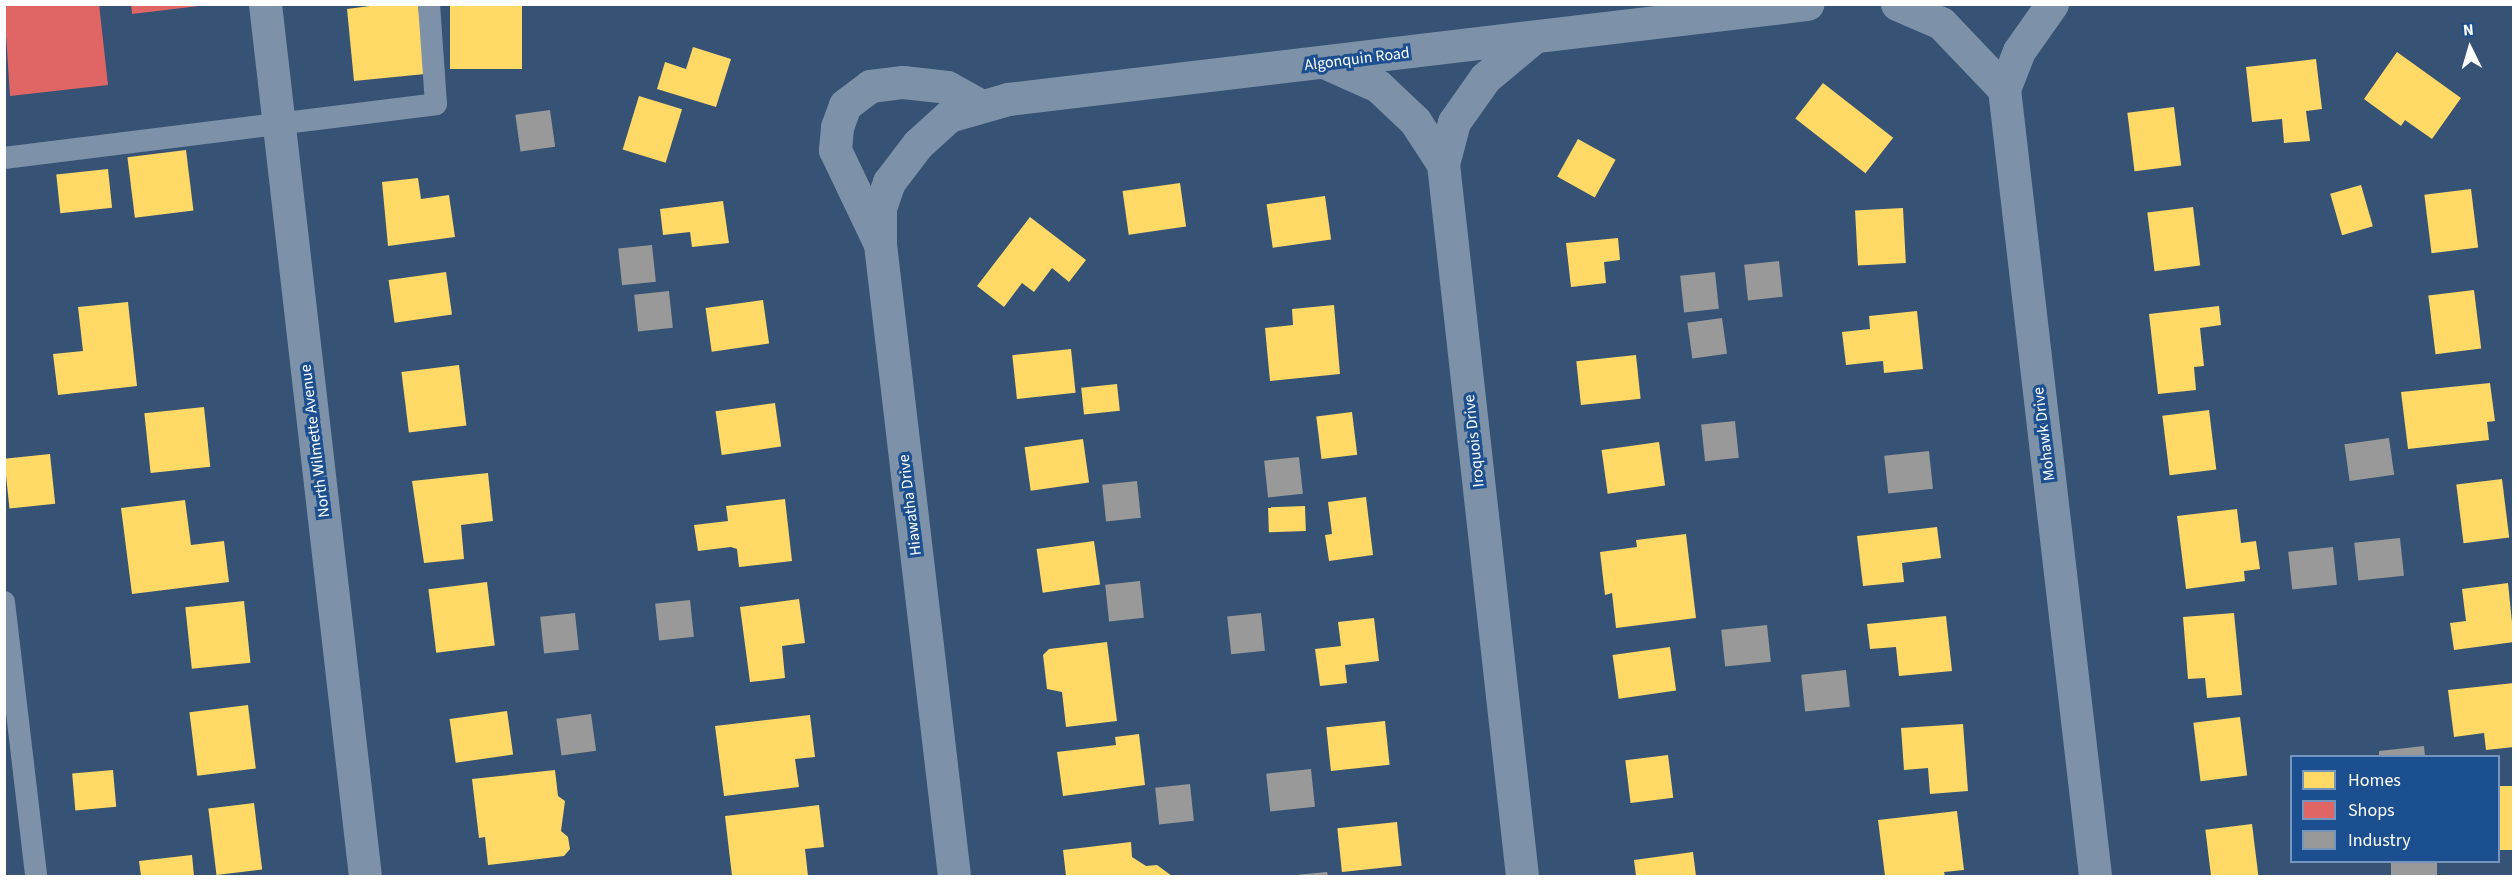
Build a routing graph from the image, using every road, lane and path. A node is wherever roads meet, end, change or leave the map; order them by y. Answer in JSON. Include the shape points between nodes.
{"nodes":[{"id":1,"x":265,"y":4,"type":"edge"},
{"id":2,"x":429,"y":4,"type":"edge"},
{"id":3,"x":1648,"y":4,"type":"edge"},
{"id":4,"x":1807,"y":4,"type":"edge"},
{"id":5,"x":1897,"y":4,"type":"edge"},
{"id":6,"x":2052,"y":4,"type":"edge"},
{"id":7,"x":1621,"y":27,"type":"junction"},
{"id":8,"x":1533,"y":38,"type":"junction"},
{"id":9,"x":1326,"y":63,"type":"junction"},
{"id":10,"x":2004,"y":89,"type":"junction"},
{"id":11,"x":979,"y":105,"type":"junction"},
{"id":12,"x":279,"y":126,"type":"junction"},
{"id":13,"x":918,"y":144,"type":"joint"},
{"id":14,"x":4,"y":158,"type":"edge"},
{"id":15,"x":1443,"y":164,"type":"junction"},
{"id":16,"x":880,"y":244,"type":"junction"},
{"id":17,"x":4,"y":602,"type":"edge"},
{"id":18,"x":36,"y":876,"type":"edge"},
{"id":19,"x":365,"y":876,"type":"edge"},
{"id":20,"x":954,"y":876,"type":"edge"},
{"id":21,"x":1522,"y":876,"type":"edge"},
{"id":22,"x":2096,"y":876,"type":"edge"}],
"edges":[{"from":1,"to":12,"type":"street","name":"North Wilmette Avenue"},
{"from":2,"to":12,"type":"lane","via":[[436,104]]},
{"from":3,"to":7,"type":"street"},
{"from":4,"to":7,"type":"street","name":"Algonquin Road"},
{"from":5,"to":10,"type":"street","via":[[1941,23]]},
{"from":6,"to":10,"type":"street","name":"Mohawk Drive","via":[[2019,51]]},
{"from":7,"to":8,"type":"street","name":"Algonquin Road"},
{"from":8,"to":9,"type":"street","name":"Algonquin Road"},
{"from":8,"to":15,"type":"street","name":"Iroquois Drive","via":[[1485,78],[1454,122]]},
{"from":9,"to":11,"type":"street","name":"Algonquin Road"},
{"from":9,"to":15,"type":"street","via":[[1378,86],[1415,121]]},
{"from":10,"to":22,"type":"street","name":"Mohawk Drive"},
{"from":11,"to":13,"type":"street","name":"Algonquin Road","via":[[949,116]]},
{"from":11,"to":16,"type":"street","via":[[947,87],[903,82],[870,86],[846,105],[837,127],[835,150]]},
{"from":12,"to":14,"type":"lane"},
{"from":12,"to":19,"type":"street","name":"North Wilmette Avenue"},
{"from":13,"to":16,"type":"street","name":"Hiawatha Drive","via":[[889,182],[880,208]]},
{"from":15,"to":21,"type":"street","name":"Iroquois Drive"},
{"from":16,"to":20,"type":"street","name":"Hiawatha Drive"},
{"from":17,"to":18,"type":"lane"}]}
